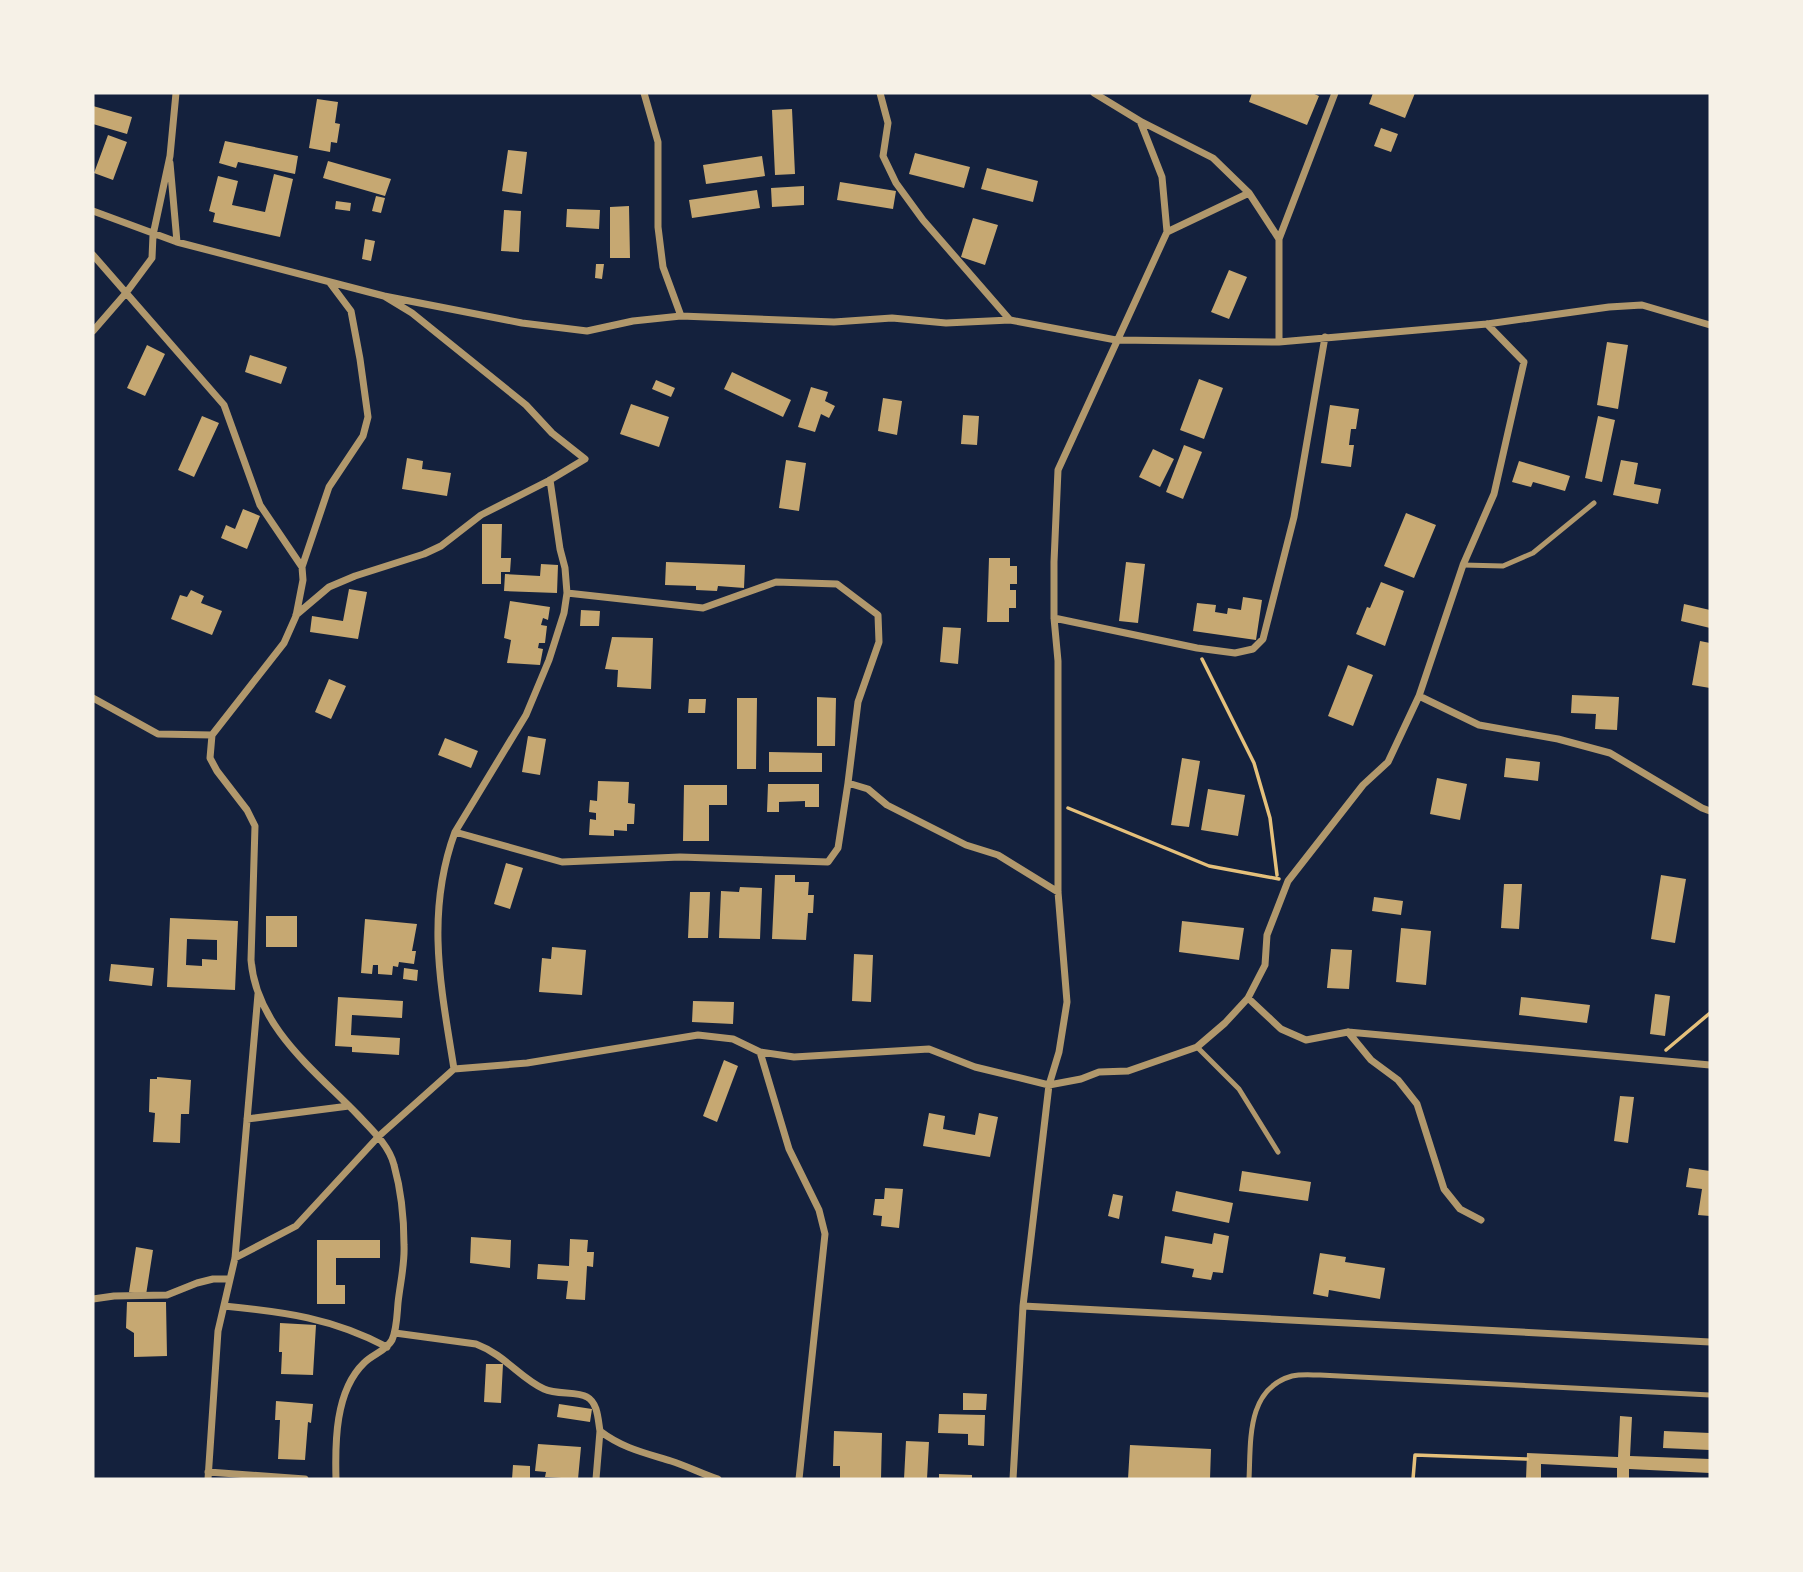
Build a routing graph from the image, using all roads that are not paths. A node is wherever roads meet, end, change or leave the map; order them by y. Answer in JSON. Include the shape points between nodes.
{"nodes":[{"id":1,"x":176,"y":93,"type":"edge"},
{"id":2,"x":644,"y":93,"type":"edge"},
{"id":3,"x":881,"y":93,"type":"edge"},
{"id":4,"x":1094,"y":93,"type":"edge"},
{"id":5,"x":1335,"y":93,"type":"edge"},
{"id":6,"x":1140,"y":121,"type":"junction"},
{"id":7,"x":170,"y":156,"type":"junction"},
{"id":8,"x":1249,"y":193,"type":"junction"},
{"id":9,"x":93,"y":211,"type":"edge"},
{"id":10,"x":1167,"y":232,"type":"junction"},
{"id":11,"x":153,"y":235,"type":"junction"},
{"id":12,"x":1279,"y":239,"type":"junction"},
{"id":13,"x":177,"y":242,"type":"junction"},
{"id":14,"x":93,"y":255,"type":"edge"},
{"id":15,"x":330,"y":282,"type":"junction"},
{"id":16,"x":126,"y":293,"type":"junction"},
{"id":17,"x":384,"y":296,"type":"junction"},
{"id":18,"x":681,"y":316,"type":"junction"},
{"id":19,"x":1010,"y":320,"type":"junction"},
{"id":20,"x":1487,"y":324,"type":"junction"},
{"id":21,"x":1710,"y":325,"type":"edge"},
{"id":22,"x":93,"y":331,"type":"edge"},
{"id":23,"x":1325,"y":337,"type":"junction"},
{"id":24,"x":1116,"y":341,"type":"junction"},
{"id":25,"x":1279,"y":342,"type":"junction"},
{"id":26,"x":550,"y":480,"type":"junction"},
{"id":27,"x":1594,"y":503,"type":"dead end"},
{"id":28,"x":1463,"y":565,"type":"junction"},
{"id":29,"x":302,"y":567,"type":"junction"},
{"id":30,"x":568,"y":593,"type":"junction"},
{"id":31,"x":296,"y":616,"type":"junction"},
{"id":32,"x":1054,"y":618,"type":"junction"},
{"id":33,"x":1419,"y":696,"type":"junction"},
{"id":34,"x":93,"y":698,"type":"edge"},
{"id":35,"x":212,"y":735,"type":"junction"},
{"id":36,"x":848,"y":783,"type":"junction"},
{"id":37,"x":1710,"y":811,"type":"edge"},
{"id":38,"x":455,"y":832,"type":"junction"},
{"id":39,"x":1058,"y":892,"type":"junction"},
{"id":40,"x":258,"y":993,"type":"junction"},
{"id":41,"x":1248,"y":998,"type":"junction"},
{"id":42,"x":1348,"y":1032,"type":"junction"},
{"id":43,"x":1197,"y":1047,"type":"junction"},
{"id":44,"x":760,"y":1052,"type":"junction"},
{"id":45,"x":1710,"y":1065,"type":"edge"},
{"id":46,"x":454,"y":1069,"type":"junction"},
{"id":47,"x":1049,"y":1085,"type":"junction"},
{"id":48,"x":349,"y":1106,"type":"junction"},
{"id":49,"x":247,"y":1119,"type":"junction"},
{"id":50,"x":379,"y":1136,"type":"junction"},
{"id":51,"x":1278,"y":1152,"type":"dead end"},
{"id":52,"x":1481,"y":1220,"type":"dead end"},
{"id":53,"x":235,"y":1258,"type":"junction"},
{"id":54,"x":230,"y":1279,"type":"junction"},
{"id":55,"x":93,"y":1299,"type":"edge"},
{"id":56,"x":224,"y":1306,"type":"junction"},
{"id":57,"x":1023,"y":1306,"type":"junction"},
{"id":58,"x":395,"y":1333,"type":"junction"},
{"id":59,"x":1710,"y":1342,"type":"edge"},
{"id":60,"x":387,"y":1347,"type":"junction"},
{"id":61,"x":1710,"y":1395,"type":"edge"},
{"id":62,"x":600,"y":1431,"type":"junction"},
{"id":63,"x":208,"y":1476,"type":"edge"},
{"id":64,"x":305,"y":1479,"type":"edge"},
{"id":65,"x":336,"y":1479,"type":"edge"},
{"id":66,"x":596,"y":1479,"type":"edge"},
{"id":67,"x":718,"y":1479,"type":"edge"},
{"id":68,"x":799,"y":1479,"type":"edge"},
{"id":69,"x":1013,"y":1479,"type":"edge"},
{"id":70,"x":1250,"y":1479,"type":"edge"}],
"edges":[{"from":1,"to":7,"type":"street"},
{"from":2,"to":18,"type":"street","via":[[658,142],[663,267]]},
{"from":3,"to":19,"type":"street","via":[[888,123],[883,156],[896,183]]},
{"from":4,"to":6,"type":"street"},
{"from":5,"to":12,"type":"street"},
{"from":6,"to":8,"type":"street","via":[[1213,158]]},
{"from":6,"to":10,"type":"street","via":[[1162,177]]},
{"from":7,"to":11,"type":"street"},
{"from":7,"to":13,"type":"street"},
{"from":8,"to":10,"type":"street"},
{"from":8,"to":12,"type":"street"},
{"from":9,"to":11,"type":"street"},
{"from":10,"to":24,"type":"street"},
{"from":11,"to":13,"type":"street"},
{"from":11,"to":16,"type":"street","via":[[152,258]]},
{"from":12,"to":25,"type":"street"},
{"from":13,"to":15,"type":"street"},
{"from":14,"to":16,"type":"street"},
{"from":15,"to":17,"type":"street"},
{"from":15,"to":29,"type":"street","via":[[351,311],[368,417],[363,436],[329,487]]},
{"from":16,"to":22,"type":"street"},
{"from":16,"to":29,"type":"street","via":[[224,405],[260,505]]},
{"from":17,"to":18,"type":"street","via":[[587,331]]},
{"from":17,"to":26,"type":"street","via":[[412,313],[526,405],[585,459]]},
{"from":18,"to":19,"type":"street","via":[[834,322]]},
{"from":19,"to":24,"type":"street"},
{"from":20,"to":21,"type":"street","via":[[1642,305]]},
{"from":20,"to":23,"type":"street"},
{"from":20,"to":28,"type":"street","via":[[1524,362],[1494,494]]},
{"from":23,"to":25,"type":"street"},
{"from":23,"to":32,"type":"street","via":[[1294,517],[1263,639],[1254,649],[1235,653],[1197,648]]},
{"from":24,"to":25,"type":"street"},
{"from":24,"to":32,"type":"street","via":[[1058,470]]},
{"from":26,"to":30,"type":"street"},
{"from":26,"to":31,"type":"street","via":[[481,515],[441,546],[329,587]]},
{"from":27,"to":28,"type":"lane","via":[[1533,553],[1503,566]]},
{"from":28,"to":33,"type":"street"},
{"from":29,"to":31,"type":"street"},
{"from":30,"to":36,"type":"street","via":[[703,608],[776,582],[836,584],[878,615],[880,642],[858,702]]},
{"from":30,"to":38,"type":"street","via":[[549,660],[526,715]]},
{"from":31,"to":35,"type":"street","via":[[284,643]]},
{"from":32,"to":39,"type":"street"},
{"from":33,"to":37,"type":"street","via":[[1479,725],[1610,753]]},
{"from":33,"to":41,"type":"street","via":[[1388,762],[1363,785],[1288,881],[1267,935],[1265,965]]},
{"from":34,"to":35,"type":"street","via":[[158,734]]},
{"from":35,"to":40,"type":"street","via":[[210,758],[255,826],[251,960]]},
{"from":36,"to":38,"type":"street","via":[[838,848],[828,862],[680,857],[562,862]]},
{"from":36,"to":39,"type":"street","via":[[868,789],[887,805],[966,845],[998,855]]},
{"from":38,"to":46,"type":"street","via":[[437,909],[439,970]]},
{"from":39,"to":47,"type":"street","via":[[1067,1002]]},
{"from":40,"to":48,"type":"street","via":[[293,1052]]},
{"from":40,"to":49,"type":"street"},
{"from":41,"to":42,"type":"street","via":[[1281,1029],[1306,1040]]},
{"from":41,"to":43,"type":"street"},
{"from":42,"to":45,"type":"street"},
{"from":42,"to":52,"type":"street","via":[[1417,1104],[1444,1189],[1460,1209]]},
{"from":43,"to":47,"type":"street","via":[[1128,1071],[1099,1072]]},
{"from":43,"to":51,"type":"lane","via":[[1240,1089]]},
{"from":44,"to":46,"type":"street","via":[[733,1040],[698,1035],[527,1063]]},
{"from":44,"to":47,"type":"street","via":[[794,1057],[929,1049],[975,1067]]},
{"from":44,"to":68,"type":"street","via":[[789,1149],[820,1210],[825,1234]]},
{"from":46,"to":50,"type":"street"},
{"from":47,"to":57,"type":"street"},
{"from":48,"to":49,"type":"street"},
{"from":48,"to":50,"type":"street"},
{"from":49,"to":53,"type":"street"},
{"from":50,"to":53,"type":"street","via":[[296,1226]]},
{"from":50,"to":58,"type":"street","via":[[394,1163],[405,1246]]},
{"from":53,"to":54,"type":"street"},
{"from":54,"to":55,"type":"street","via":[[205,1281],[167,1295]]},
{"from":54,"to":56,"type":"street"},
{"from":56,"to":60,"type":"street","via":[[292,1313],[365,1335]]},
{"from":56,"to":63,"type":"street","via":[[218,1331]]},
{"from":57,"to":59,"type":"street"},
{"from":57,"to":69,"type":"street"},
{"from":58,"to":60,"type":"street"},
{"from":58,"to":62,"type":"street","via":[[488,1348],[545,1389],[586,1396],[594,1403]]},
{"from":60,"to":65,"type":"street","via":[[364,1363],[345,1396],[335,1444]]},
{"from":61,"to":70,"type":"lane","via":[[1293,1376],[1269,1387],[1256,1407]]},
{"from":62,"to":66,"type":"street"},
{"from":62,"to":67,"type":"street","via":[[625,1447]]},
{"from":63,"to":64,"type":"street"}]}
